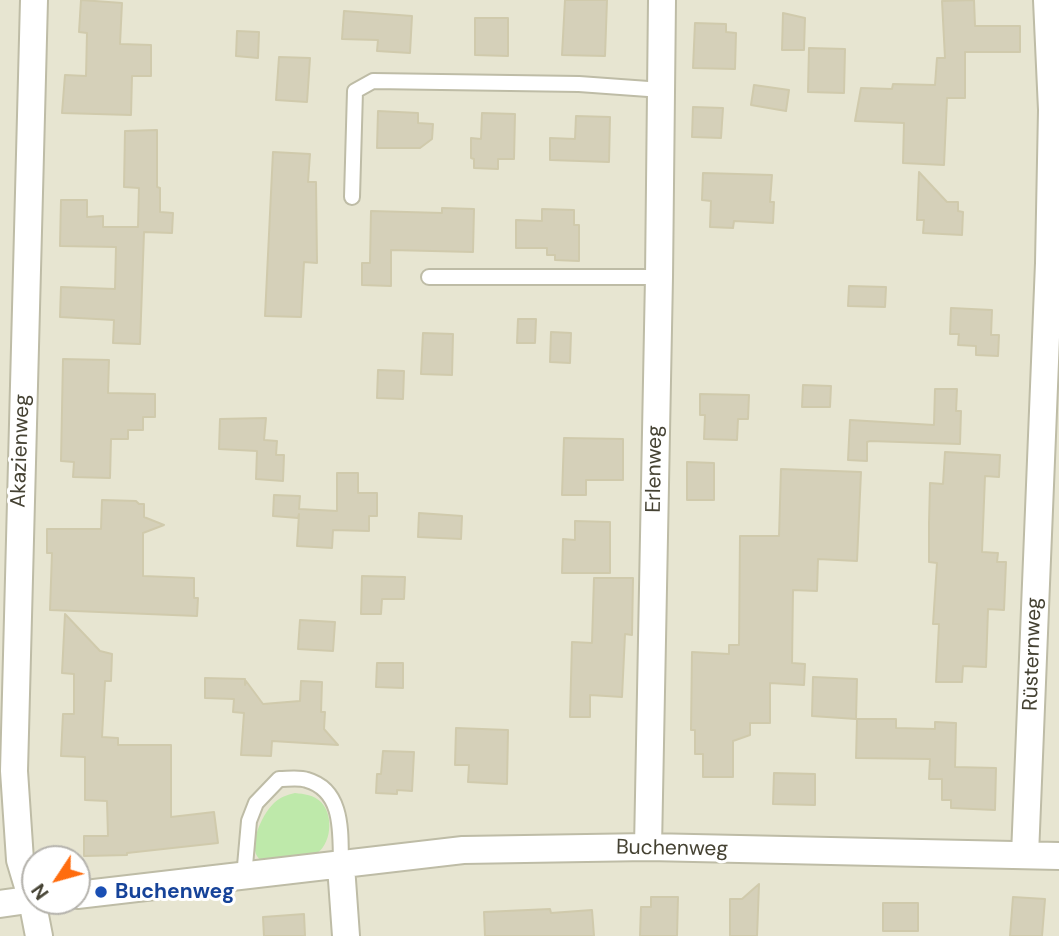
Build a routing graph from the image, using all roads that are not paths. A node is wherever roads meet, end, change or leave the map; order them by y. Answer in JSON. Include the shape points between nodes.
{"nodes":[{"id":1,"x":34,"y":0,"type":"edge"},
{"id":2,"x":662,"y":0,"type":"edge"},
{"id":3,"x":1047,"y":0,"type":"edge"},
{"id":4,"x":662,"y":90,"type":"junction"},
{"id":5,"x":352,"y":197,"type":"dead end"},
{"id":6,"x":1054,"y":264,"type":"edge"},
{"id":7,"x":429,"y":277,"type":"dead end"},
{"id":8,"x":659,"y":277,"type":"junction"},
{"id":9,"x":1050,"y":454,"type":"edge"},
{"id":10,"x":648,"y":847,"type":"junction"},
{"id":11,"x":1025,"y":855,"type":"junction"},
{"id":12,"x":1059,"y":856,"type":"edge"},
{"id":13,"x":21,"y":863,"type":"edge"},
{"id":14,"x":341,"y":866,"type":"junction"},
{"id":15,"x":244,"y":877,"type":"junction"},
{"id":16,"x":91,"y":893,"type":"edge"},
{"id":17,"x":21,"y":902,"type":"edge"},
{"id":18,"x":0,"y":904,"type":"edge"},
{"id":19,"x":36,"y":915,"type":"edge"},
{"id":20,"x":39,"y":936,"type":"edge"},
{"id":21,"x":346,"y":936,"type":"edge"}],
"edges":[{"from":1,"to":13,"type":"street","name":"Akazienweg","via":[[10,606],[13,771]]},
{"from":2,"to":4,"type":"street","name":"Erlenweg"},
{"from":3,"to":6,"type":"street","name":"Rüsternweg"},
{"from":4,"to":5,"type":"lane","via":[[373,81],[355,92]]},
{"from":4,"to":8,"type":"street","name":"Erlenweg"},
{"from":6,"to":9,"type":"street","name":"Rüsternweg"},
{"from":7,"to":8,"type":"lane"},
{"from":8,"to":10,"type":"street","name":"Erlenweg"},
{"from":9,"to":11,"type":"street","name":"Rüsternweg"},
{"from":10,"to":11,"type":"street","name":"Buchenweg"},
{"from":10,"to":14,"type":"street","name":"Buchenweg","via":[[463,850]]},
{"from":11,"to":12,"type":"street","name":"Buchenweg"},
{"from":14,"to":15,"type":"street","name":"Buchenweg"},
{"from":14,"to":15,"type":"lane","via":[[340,814],[325,789],[306,779],[279,779],[256,803],[248,821]]},
{"from":14,"to":21,"type":"street"},
{"from":15,"to":16,"type":"street","name":"Buchenweg"},
{"from":17,"to":18,"type":"street"},
{"from":19,"to":20,"type":"street","name":"Akazienweg"}]}
